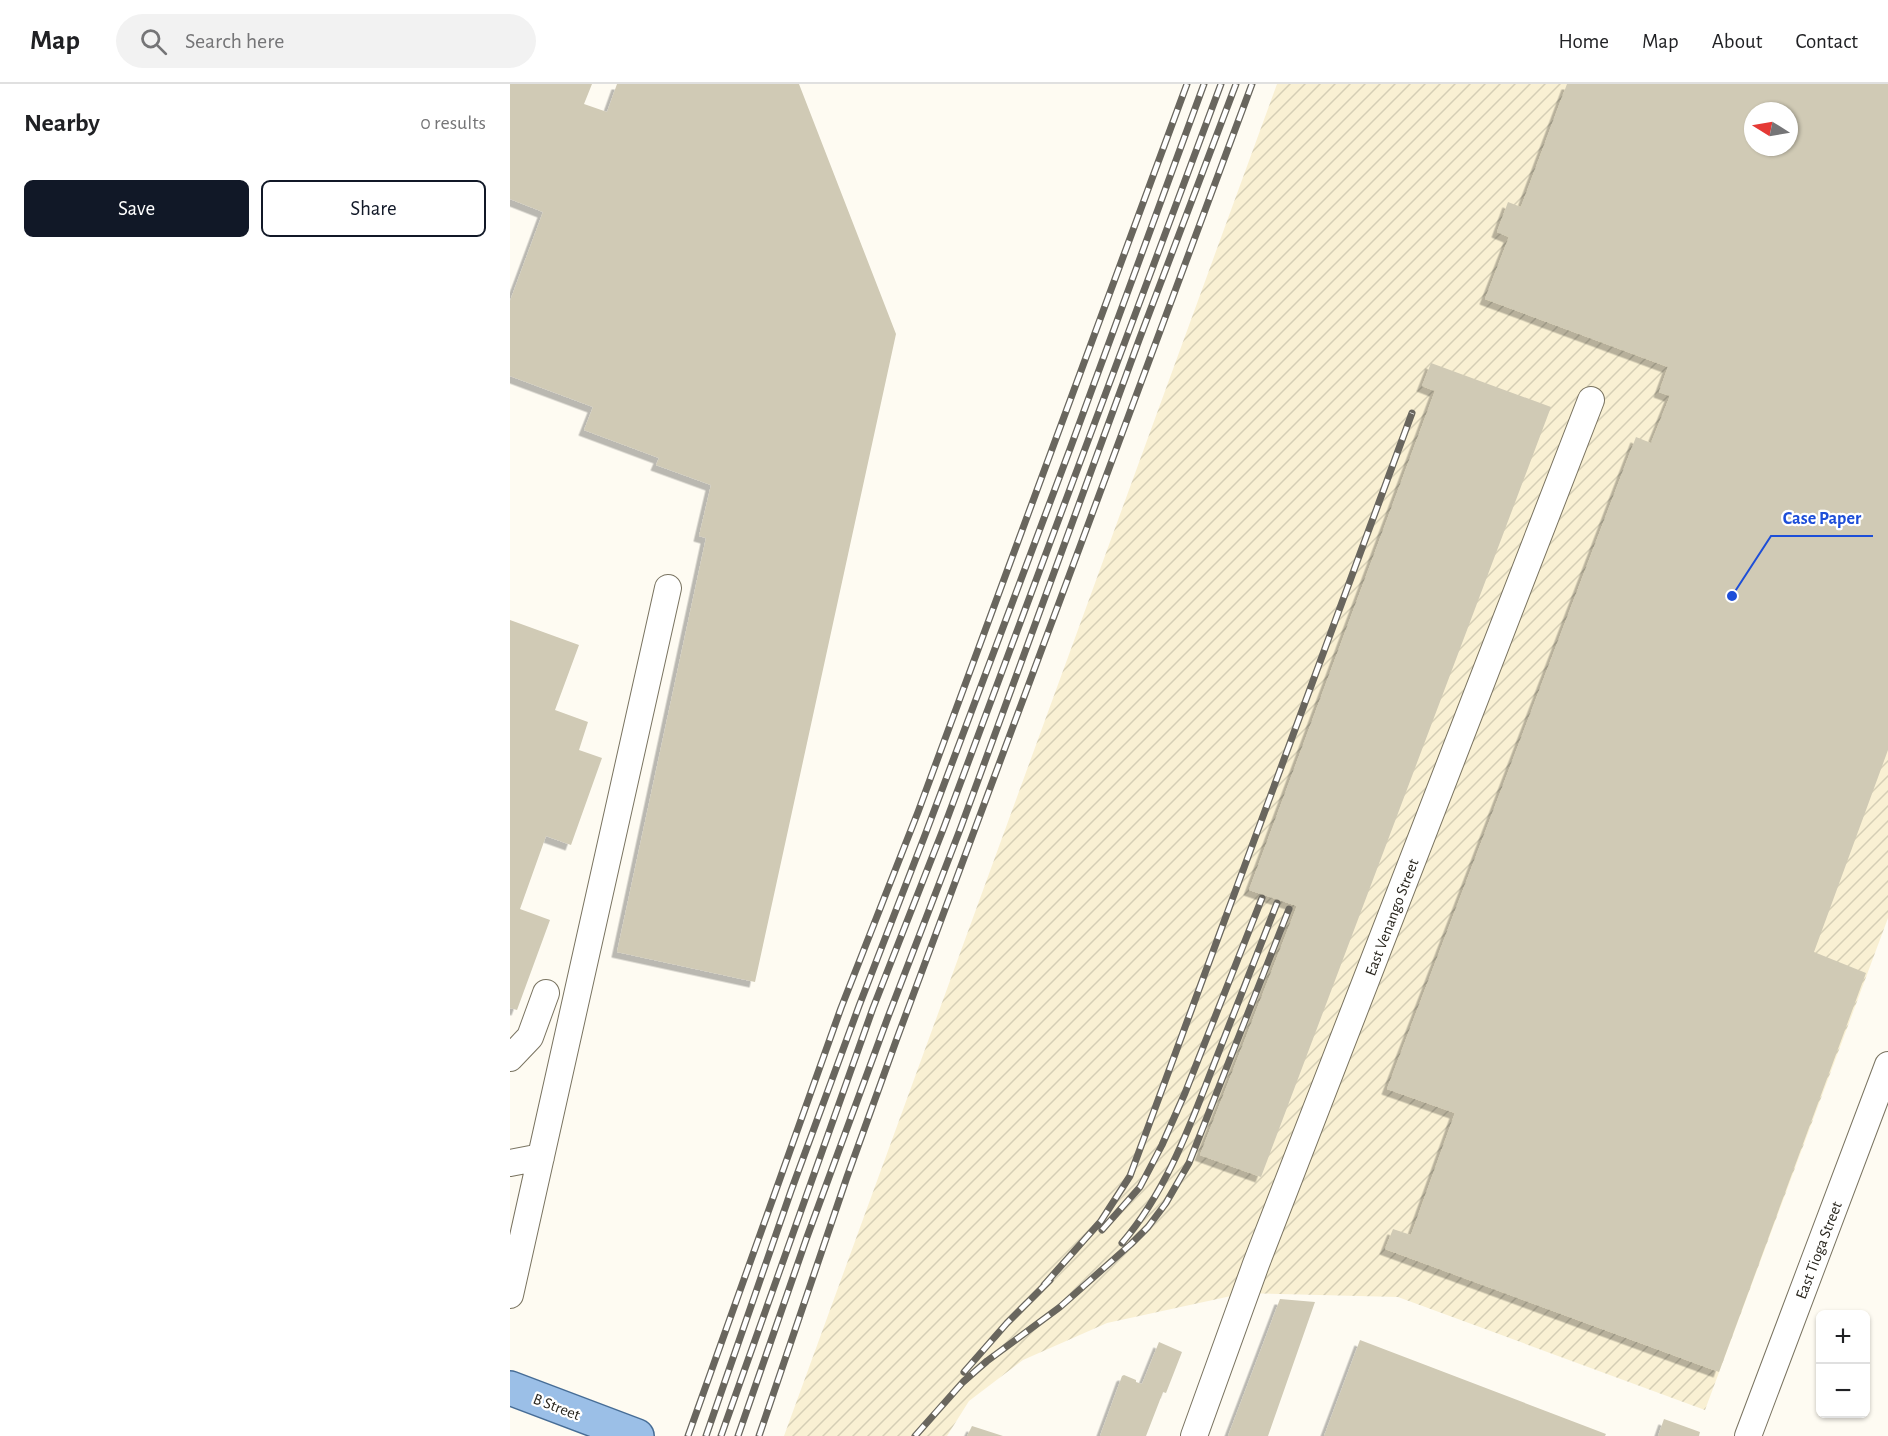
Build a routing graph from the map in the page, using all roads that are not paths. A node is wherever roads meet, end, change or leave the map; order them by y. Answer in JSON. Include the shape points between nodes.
{"nodes":[{"id":1,"x":1591,"y":400,"type":"dead end"},
{"id":2,"x":668,"y":588,"type":"dead end"},
{"id":3,"x":546,"y":993,"type":"dead end"},
{"id":4,"x":510,"y":1058,"type":"edge"},
{"id":5,"x":1888,"y":1065,"type":"edge"},
{"id":6,"x":1882,"y":1099,"type":"edge"},
{"id":7,"x":541,"y":1157,"type":"junction"},
{"id":8,"x":510,"y":1163,"type":"edge"},
{"id":9,"x":510,"y":1295,"type":"edge"},
{"id":10,"x":510,"y":1388,"type":"edge"},
{"id":11,"x":637,"y":1436,"type":"edge"},
{"id":12,"x":1194,"y":1436,"type":"edge"},
{"id":13,"x":1748,"y":1436,"type":"edge"}],
"edges":[{"from":1,"to":12,"type":"street","name":"East Venango Street","via":[[1256,1264]]},
{"from":2,"to":7,"type":"street"},
{"from":3,"to":4,"type":"street","via":[[530,1037]]},
{"from":5,"to":6,"type":"street","name":"East Tioga Street"},
{"from":6,"to":13,"type":"street","name":"East Tioga Street"},
{"from":7,"to":8,"type":"street"},
{"from":7,"to":9,"type":"street"},
{"from":10,"to":11,"type":"main road","name":"B Street"}]}
